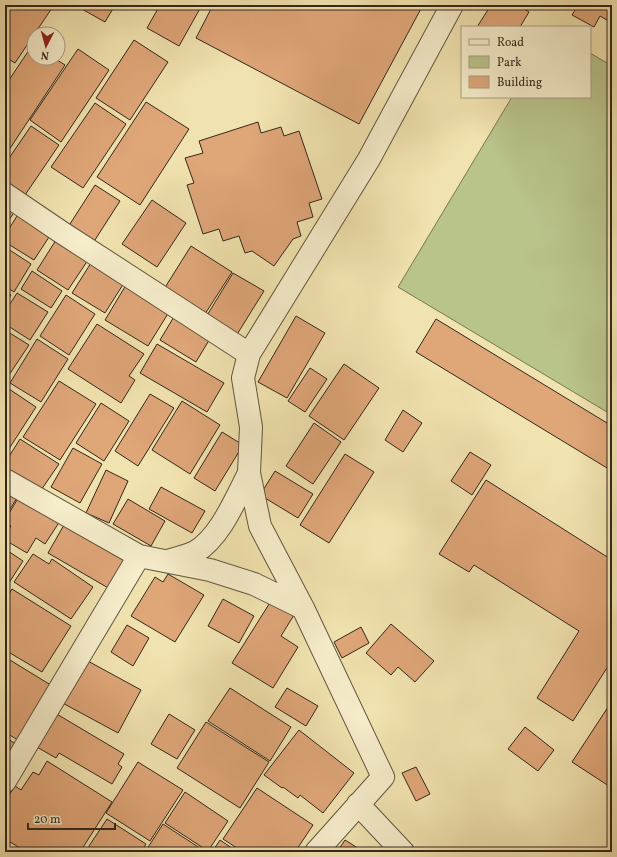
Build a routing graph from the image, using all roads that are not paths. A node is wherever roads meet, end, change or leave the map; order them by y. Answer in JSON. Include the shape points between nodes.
{"nodes":[{"id":1,"x":452,"y":5,"type":"edge"},
{"id":2,"x":5,"y":194,"type":"edge"},
{"id":3,"x":249,"y":354,"type":"junction"},
{"id":4,"x":249,"y":473,"type":"junction"},
{"id":5,"x":5,"y":480,"type":"edge"},
{"id":6,"x":139,"y":556,"type":"junction"},
{"id":7,"x":167,"y":562,"type":"junction"},
{"id":8,"x":303,"y":608,"type":"junction"},
{"id":9,"x":5,"y":782,"type":"edge"},
{"id":10,"x":358,"y":804,"type":"junction"},
{"id":11,"x":316,"y":852,"type":"edge"},
{"id":12,"x":403,"y":852,"type":"edge"}],
"edges":[{"from":1,"to":3,"type":"street","via":[[369,159]]},
{"from":2,"to":3,"type":"street"},
{"from":3,"to":4,"type":"street","via":[[243,378],[251,426]]},
{"from":4,"to":7,"type":"street","via":[[213,537],[195,552]]},
{"from":4,"to":8,"type":"street","via":[[260,526]]},
{"from":5,"to":6,"type":"street"},
{"from":6,"to":7,"type":"street"},
{"from":6,"to":9,"type":"street"},
{"from":7,"to":8,"type":"street","via":[[210,570],[254,584]]},
{"from":8,"to":10,"type":"street","via":[[383,777]]},
{"from":10,"to":11,"type":"street"},
{"from":10,"to":12,"type":"street"}]}
